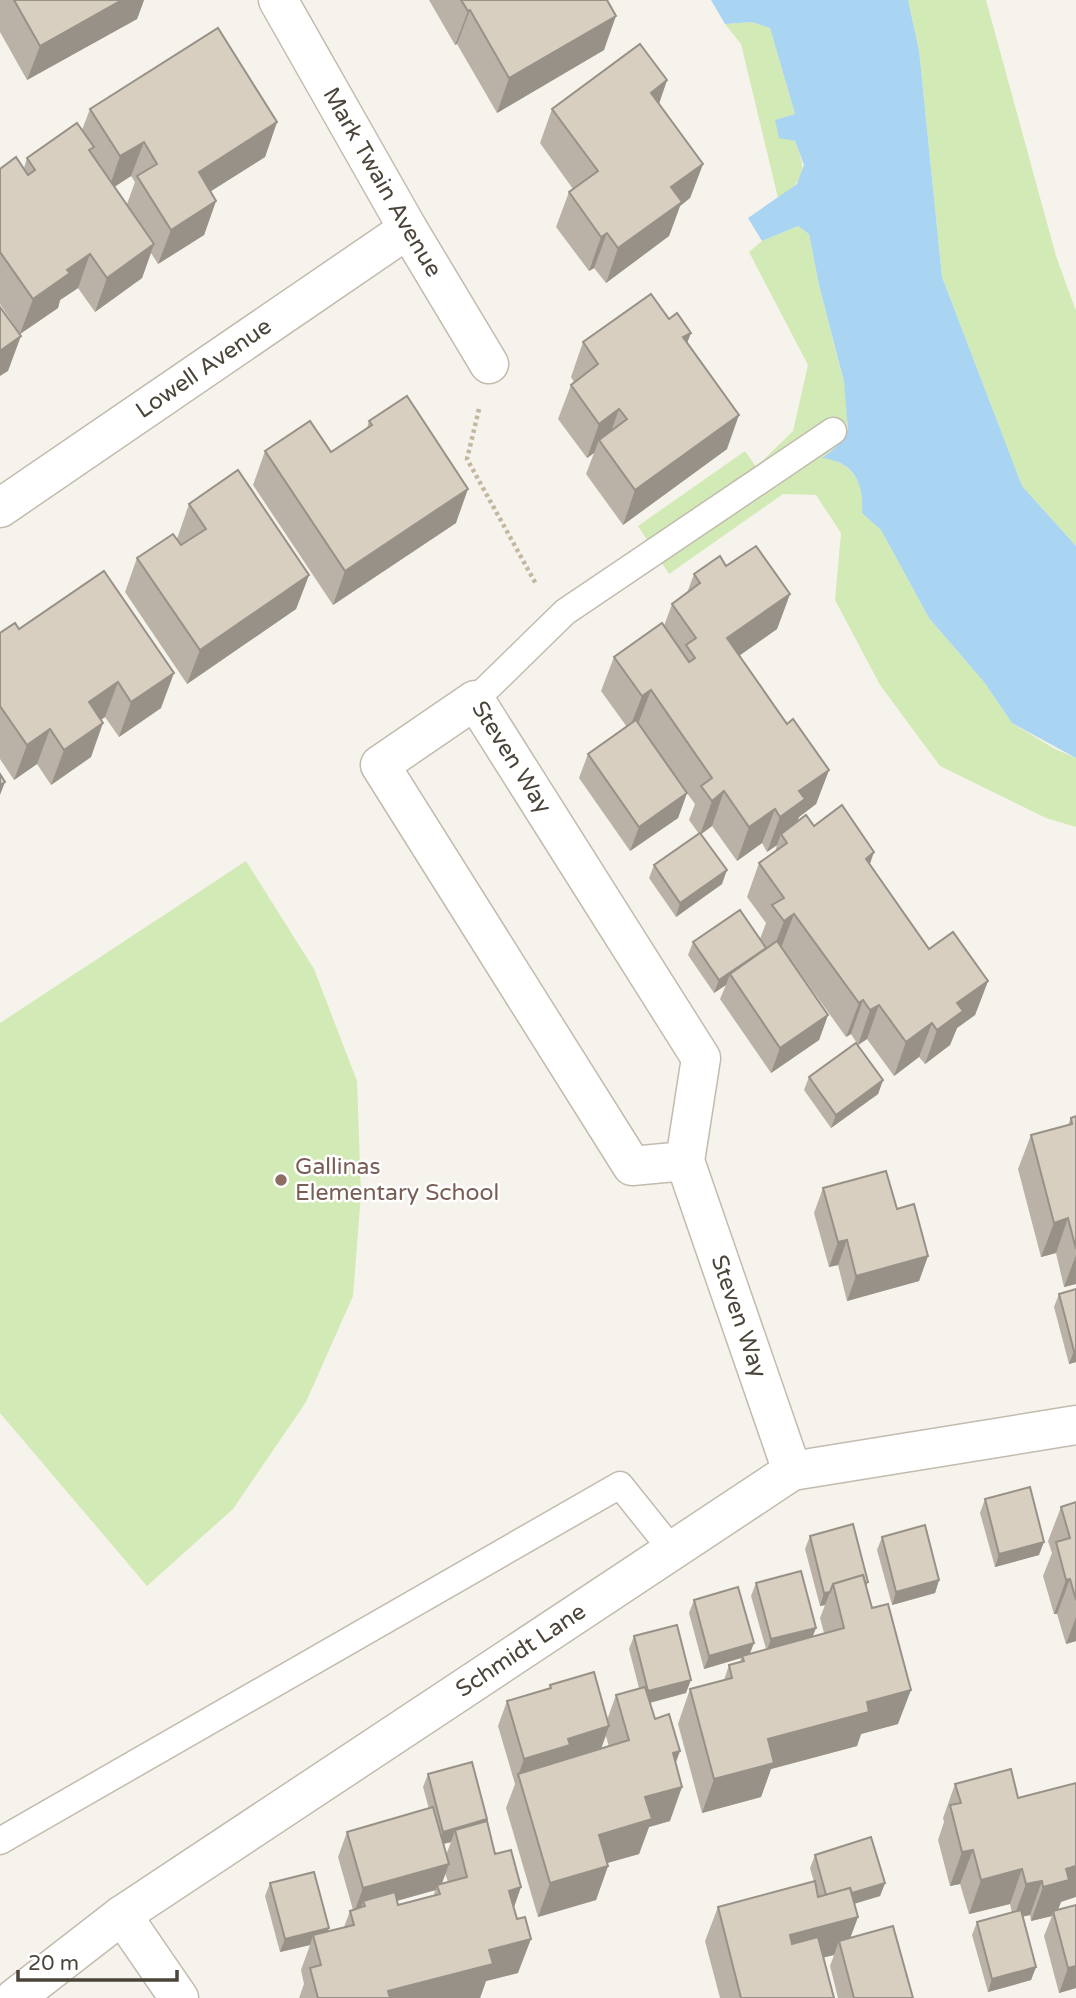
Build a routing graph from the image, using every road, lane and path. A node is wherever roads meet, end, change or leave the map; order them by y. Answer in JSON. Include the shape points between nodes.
{"nodes":[{"id":1,"x":278,"y":0,"type":"edge"},
{"id":2,"x":408,"y":229,"type":"junction"},
{"id":3,"x":489,"y":364,"type":"joint"},
{"id":4,"x":833,"y":431,"type":"dead end"},
{"id":5,"x":0,"y":508,"type":"edge"},
{"id":6,"x":542,"y":594,"type":"dead end"},
{"id":7,"x":475,"y":700,"type":"junction"},
{"id":8,"x":685,"y":1161,"type":"junction"},
{"id":9,"x":1076,"y":1424,"type":"edge"},
{"id":10,"x":792,"y":1471,"type":"junction"},
{"id":11,"x":672,"y":1550,"type":"junction"},
{"id":12,"x":0,"y":1841,"type":"edge"},
{"id":13,"x":122,"y":1915,"type":"junction"},
{"id":14,"x":15,"y":1998,"type":"edge"},
{"id":15,"x":179,"y":1998,"type":"edge"}],
"edges":[{"from":1,"to":2,"type":"street","name":"Mark Twain Avenue"},
{"from":2,"to":3,"type":"street","name":"Mark Twain Avenue"},
{"from":2,"to":5,"type":"street","name":"Lowell Avenue"},
{"from":3,"to":6,"type":"path","via":[[467,459]]},
{"from":4,"to":7,"type":"lane","via":[[565,612]]},
{"from":7,"to":8,"type":"street","name":"Steven Way","via":[[701,1058]]},
{"from":7,"to":8,"type":"street","name":"Steven Way","via":[[380,765],[632,1166]]},
{"from":8,"to":10,"type":"street","name":"Steven Way"},
{"from":9,"to":10,"type":"street","name":"Schmidt Lane"},
{"from":10,"to":11,"type":"street","name":"Schmidt Lane"},
{"from":11,"to":12,"type":"lane","via":[[620,1485]]},
{"from":11,"to":13,"type":"street","name":"Schmidt Lane"},
{"from":13,"to":14,"type":"street","name":"Schmidt Lane"},
{"from":13,"to":15,"type":"street"}]}
